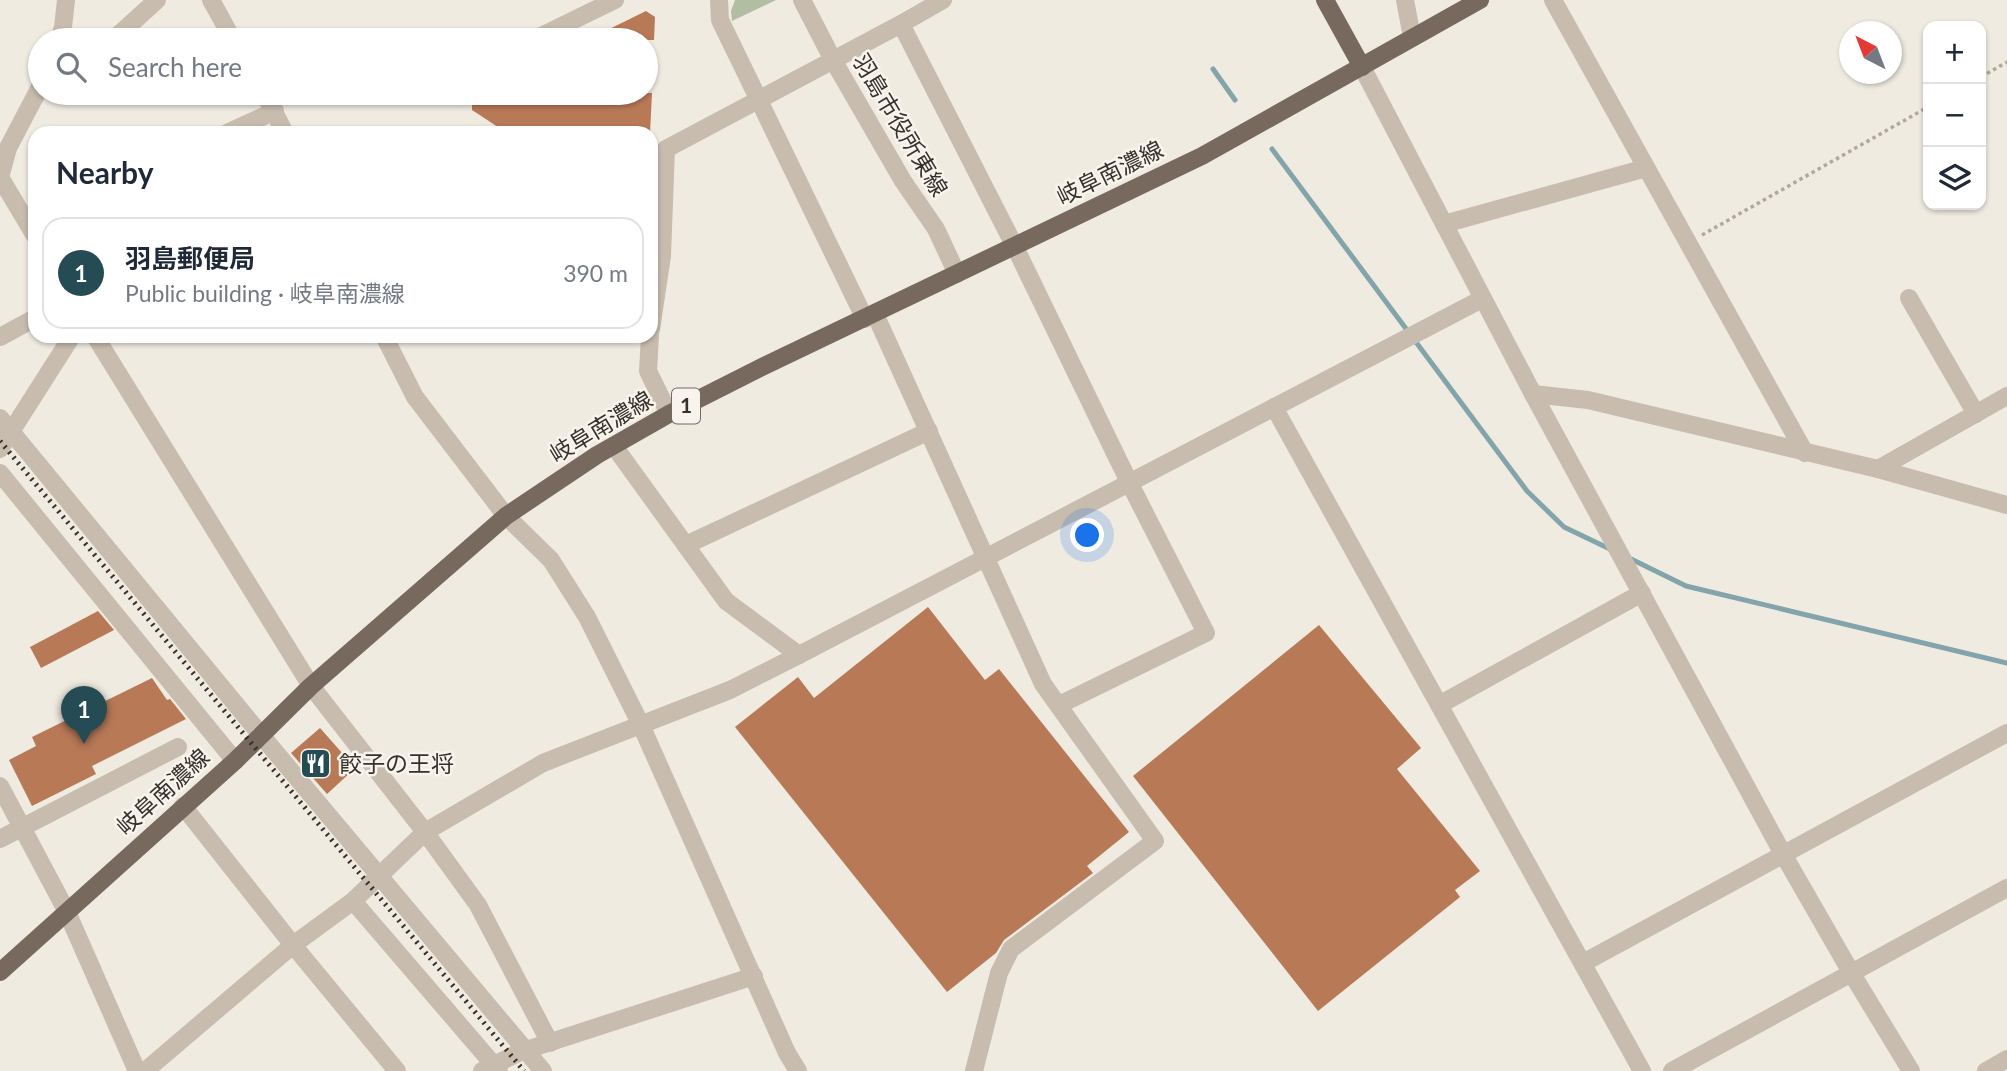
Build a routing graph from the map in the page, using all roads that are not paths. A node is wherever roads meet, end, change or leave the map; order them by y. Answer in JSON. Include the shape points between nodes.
{"nodes":[{"id":1,"x":66,"y":0,"type":"edge"},
{"id":2,"x":157,"y":0,"type":"edge"},
{"id":3,"x":211,"y":0,"type":"edge"},
{"id":4,"x":615,"y":0,"type":"edge"},
{"id":5,"x":719,"y":0,"type":"edge"},
{"id":6,"x":802,"y":0,"type":"edge"},
{"id":7,"x":943,"y":0,"type":"edge"},
{"id":8,"x":1325,"y":0,"type":"edge"},
{"id":9,"x":1405,"y":0,"type":"edge"},
{"id":10,"x":1480,"y":0,"type":"edge"},
{"id":11,"x":1553,"y":0,"type":"edge"},
{"id":12,"x":901,"y":23,"type":"junction"},
{"id":13,"x":63,"y":28,"type":"edge"},
{"id":14,"x":126,"y":28,"type":"edge"},
{"id":15,"x":226,"y":28,"type":"edge"},
{"id":16,"x":558,"y":28,"type":"edge"},
{"id":17,"x":1412,"y":37,"type":"junction"},
{"id":18,"x":832,"y":60,"type":"junction"},
{"id":19,"x":1362,"y":67,"type":"junction"},
{"id":20,"x":757,"y":99,"type":"junction"},
{"id":21,"x":31,"y":105,"type":"edge"},
{"id":22,"x":271,"y":105,"type":"edge"},
{"id":23,"x":275,"y":111,"type":"junction"},
{"id":24,"x":242,"y":126,"type":"edge"},
{"id":25,"x":282,"y":126,"type":"edge"},
{"id":26,"x":1646,"y":168,"type":"junction"},
{"id":27,"x":0,"y":178,"type":"edge"},
{"id":28,"x":28,"y":224,"type":"edge"},
{"id":29,"x":1444,"y":224,"type":"junction"},
{"id":30,"x":1015,"y":247,"type":"junction"},
{"id":31,"x":957,"y":274,"type":"junction"},
{"id":32,"x":658,"y":283,"type":"edge"},
{"id":33,"x":1909,"y":298,"type":"dead end"},
{"id":34,"x":1482,"y":299,"type":"junction"},
{"id":35,"x":870,"y":317,"type":"junction"},
{"id":36,"x":28,"y":322,"type":"edge"},
{"id":37,"x":0,"y":337,"type":"edge"},
{"id":38,"x":67,"y":343,"type":"edge"},
{"id":39,"x":99,"y":343,"type":"edge"},
{"id":40,"x":388,"y":343,"type":"edge"},
{"id":41,"x":650,"y":343,"type":"edge"},
{"id":42,"x":1533,"y":394,"type":"junction"},
{"id":43,"x":2007,"y":396,"type":"edge"},
{"id":44,"x":1274,"y":407,"type":"junction"},
{"id":45,"x":668,"y":414,"type":"junction"},
{"id":46,"x":1976,"y":414,"type":"junction"},
{"id":47,"x":6,"y":425,"type":"edge"},
{"id":48,"x":929,"y":431,"type":"junction"},
{"id":49,"x":614,"y":446,"type":"junction"},
{"id":50,"x":0,"y":449,"type":"edge"},
{"id":51,"x":1805,"y":453,"type":"junction"},
{"id":52,"x":1878,"y":469,"type":"junction"},
{"id":53,"x":0,"y":473,"type":"edge"},
{"id":54,"x":1129,"y":482,"type":"junction"},
{"id":55,"x":2007,"y":505,"type":"edge"},
{"id":56,"x":506,"y":516,"type":"junction"},
{"id":57,"x":686,"y":545,"type":"junction"},
{"id":58,"x":985,"y":557,"type":"junction"},
{"id":59,"x":1641,"y":591,"type":"junction"},
{"id":60,"x":799,"y":655,"type":"junction"},
{"id":61,"x":311,"y":686,"type":"junction"},
{"id":62,"x":1059,"y":705,"type":"junction"},
{"id":63,"x":1439,"y":705,"type":"junction"},
{"id":64,"x":641,"y":725,"type":"junction"},
{"id":65,"x":2007,"y":733,"type":"edge"},
{"id":66,"x":261,"y":735,"type":"junction"},
{"id":67,"x":178,"y":747,"type":"dead end"},
{"id":68,"x":235,"y":761,"type":"junction"},
{"id":69,"x":0,"y":786,"type":"edge"},
{"id":70,"x":183,"y":806,"type":"junction"},
{"id":71,"x":22,"y":828,"type":"junction"},
{"id":72,"x":425,"y":832,"type":"junction"},
{"id":73,"x":0,"y":839,"type":"edge"},
{"id":74,"x":1783,"y":854,"type":"junction"},
{"id":75,"x":379,"y":877,"type":"junction"},
{"id":76,"x":2007,"y":888,"type":"edge"},
{"id":77,"x":353,"y":901,"type":"junction"},
{"id":78,"x":67,"y":912,"type":"junction"},
{"id":79,"x":293,"y":946,"type":"junction"},
{"id":80,"x":1583,"y":963,"type":"junction"},
{"id":81,"x":0,"y":972,"type":"edge"},
{"id":82,"x":1852,"y":974,"type":"junction"},
{"id":83,"x":754,"y":976,"type":"junction"},
{"id":84,"x":550,"y":1043,"type":"junction"},
{"id":85,"x":526,"y":1050,"type":"junction"},
{"id":86,"x":2007,"y":1059,"type":"edge"},
{"id":87,"x":491,"y":1069,"type":"edge"},
{"id":88,"x":137,"y":1071,"type":"edge"},
{"id":89,"x":145,"y":1071,"type":"edge"},
{"id":90,"x":397,"y":1071,"type":"edge"},
{"id":91,"x":543,"y":1071,"type":"edge"},
{"id":92,"x":798,"y":1071,"type":"edge"},
{"id":93,"x":974,"y":1071,"type":"edge"},
{"id":94,"x":1642,"y":1071,"type":"edge"},
{"id":95,"x":1672,"y":1071,"type":"edge"},
{"id":96,"x":1911,"y":1071,"type":"edge"},
{"id":97,"x":1986,"y":1071,"type":"edge"}],
"edges":[{"from":1,"to":13,"type":"street"},
{"from":2,"to":14,"type":"street"},
{"from":3,"to":15,"type":"street"},
{"from":4,"to":16,"type":"street"},
{"from":5,"to":20,"type":"street","via":[[720,20]]},
{"from":6,"to":18,"type":"street","name":"羽島市役所東線"},
{"from":7,"to":12,"type":"street"},
{"from":8,"to":19,"type":"main road"},
{"from":9,"to":17,"type":"street"},
{"from":10,"to":17,"type":"main road","name":"岐阜南濃線","number":"1"},
{"from":11,"to":26,"type":"street"},
{"from":12,"to":18,"type":"street"},
{"from":12,"to":30,"type":"street"},
{"from":17,"to":19,"type":"main road","name":"岐阜南濃線","number":"1"},
{"from":18,"to":20,"type":"street"},
{"from":18,"to":31,"type":"street","name":"羽島市役所東線","via":[[936,229]]},
{"from":19,"to":29,"type":"street"},
{"from":19,"to":30,"type":"main road","name":"岐阜南濃線","number":"1","via":[[1202,156]]},
{"from":20,"to":32,"type":"street","via":[[666,149]]},
{"from":20,"to":35,"type":"street"},
{"from":21,"to":27,"type":"street","via":[[8,148]]},
{"from":22,"to":23,"type":"street"},
{"from":23,"to":24,"type":"street"},
{"from":23,"to":25,"type":"street"},
{"from":26,"to":29,"type":"street"},
{"from":26,"to":51,"type":"street"},
{"from":27,"to":28,"type":"street"},
{"from":29,"to":34,"type":"street"},
{"from":30,"to":31,"type":"main road","name":"岐阜南濃線","number":"1"},
{"from":30,"to":54,"type":"street"},
{"from":31,"to":35,"type":"main road","name":"岐阜南濃線","number":"1"},
{"from":33,"to":46,"type":"street"},
{"from":34,"to":42,"type":"street"},
{"from":34,"to":44,"type":"street"},
{"from":35,"to":45,"type":"main road","name":"岐阜南濃線","number":"1"},
{"from":35,"to":48,"type":"street"},
{"from":36,"to":37,"type":"street"},
{"from":38,"to":47,"type":"street"},
{"from":39,"to":61,"type":"street"},
{"from":40,"to":56,"type":"street","via":[[415,397]]},
{"from":41,"to":45,"type":"street","via":[[648,371]]},
{"from":42,"to":51,"type":"street","via":[[1588,400]]},
{"from":42,"to":59,"type":"street"},
{"from":43,"to":46,"type":"street"},
{"from":44,"to":54,"type":"street"},
{"from":44,"to":63,"type":"street"},
{"from":45,"to":49,"type":"main road","name":"岐阜南濃線","number":"1"},
{"from":46,"to":52,"type":"street"},
{"from":47,"to":50,"type":"street"},
{"from":47,"to":66,"type":"street"},
{"from":48,"to":57,"type":"street"},
{"from":48,"to":58,"type":"street"},
{"from":49,"to":56,"type":"main road","name":"岐阜南濃線","number":"1"},
{"from":49,"to":57,"type":"street"},
{"from":51,"to":52,"type":"street"},
{"from":52,"to":55,"type":"street"},
{"from":53,"to":68,"type":"street"},
{"from":54,"to":58,"type":"street"},
{"from":54,"to":62,"type":"street","via":[[1206,633]]},
{"from":56,"to":61,"type":"main road","name":"岐阜南濃線","number":"1"},
{"from":56,"to":64,"type":"street","via":[[551,560],[587,617]]},
{"from":57,"to":60,"type":"street","via":[[726,601]]},
{"from":58,"to":60,"type":"street"},
{"from":58,"to":62,"type":"street","via":[[1043,684]]},
{"from":59,"to":63,"type":"street"},
{"from":59,"to":74,"type":"street"},
{"from":60,"to":64,"type":"street","via":[[730,690]]},
{"from":61,"to":66,"type":"main road","name":"岐阜南濃線","number":"1"},
{"from":61,"to":72,"type":"street"},
{"from":62,"to":93,"type":"street","via":[[1155,841],[1011,949],[999,973]]},
{"from":63,"to":80,"type":"street"},
{"from":64,"to":72,"type":"street","via":[[543,763]]},
{"from":64,"to":83,"type":"street"},
{"from":65,"to":74,"type":"street"},
{"from":66,"to":68,"type":"main road","name":"岐阜南濃線","number":"1"},
{"from":66,"to":75,"type":"street"},
{"from":67,"to":71,"type":"street"},
{"from":68,"to":70,"type":"main road","name":"岐阜南濃線","number":"1"},
{"from":69,"to":71,"type":"street"},
{"from":70,"to":78,"type":"main road","name":"岐阜南濃線","number":"1"},
{"from":70,"to":79,"type":"street"},
{"from":71,"to":73,"type":"street"},
{"from":71,"to":78,"type":"street"},
{"from":72,"to":75,"type":"street"},
{"from":72,"to":84,"type":"street","via":[[478,905]]},
{"from":74,"to":80,"type":"street"},
{"from":74,"to":82,"type":"street"},
{"from":75,"to":77,"type":"street"},
{"from":75,"to":85,"type":"street"},
{"from":76,"to":82,"type":"street"},
{"from":77,"to":79,"type":"street"},
{"from":77,"to":87,"type":"street"},
{"from":78,"to":81,"type":"main road","name":"岐阜南濃線","number":"1"},
{"from":78,"to":88,"type":"street"},
{"from":79,"to":89,"type":"street"},
{"from":79,"to":90,"type":"street"},
{"from":80,"to":94,"type":"street"},
{"from":82,"to":95,"type":"street"},
{"from":82,"to":96,"type":"street"},
{"from":83,"to":84,"type":"street"},
{"from":83,"to":92,"type":"street"},
{"from":84,"to":85,"type":"street"},
{"from":85,"to":87,"type":"street"},
{"from":85,"to":91,"type":"street"},
{"from":86,"to":97,"type":"street"}]}
